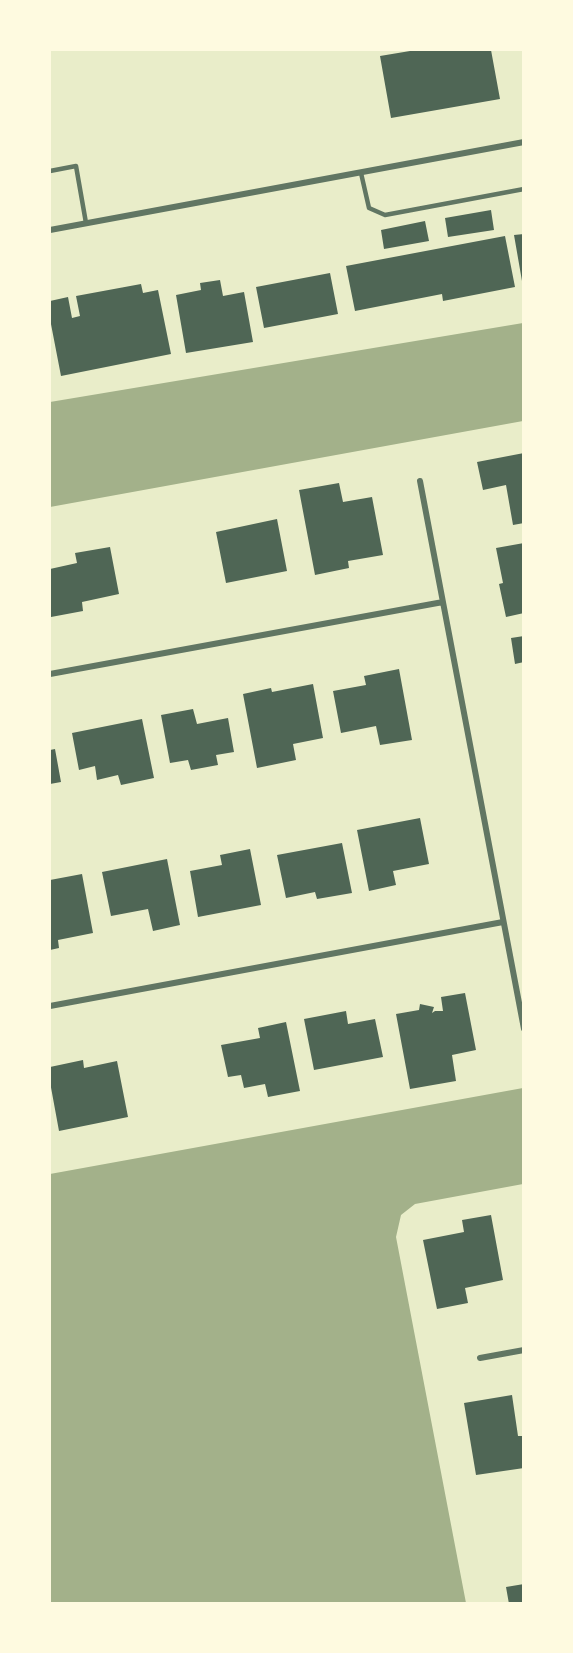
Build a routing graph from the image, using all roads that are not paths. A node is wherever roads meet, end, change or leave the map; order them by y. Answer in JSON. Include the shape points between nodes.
{"nodes":[{"id":1,"x":524,"y":142,"type":"edge"},
{"id":2,"x":50,"y":171,"type":"edge"},
{"id":3,"x":361,"y":172,"type":"junction"},
{"id":4,"x":524,"y":189,"type":"edge"},
{"id":5,"x":86,"y":224,"type":"junction"},
{"id":6,"x":50,"y":230,"type":"edge"},
{"id":7,"x":420,"y":481,"type":"dead end"},
{"id":8,"x":443,"y":602,"type":"junction"},
{"id":9,"x":50,"y":674,"type":"edge"},
{"id":10,"x":503,"y":922,"type":"junction"},
{"id":11,"x":50,"y":1006,"type":"edge"},
{"id":12,"x":524,"y":1029,"type":"edge"},
{"id":13,"x":524,"y":1350,"type":"edge"},
{"id":14,"x":480,"y":1358,"type":"dead end"}],
"edges":[{"from":1,"to":3,"type":"street"},
{"from":2,"to":5,"type":"lane","via":[[76,166]]},
{"from":3,"to":4,"type":"lane","via":[[369,208],[385,214]]},
{"from":3,"to":5,"type":"street"},
{"from":5,"to":6,"type":"street"},
{"from":7,"to":8,"type":"street"},
{"from":8,"to":9,"type":"street"},
{"from":8,"to":10,"type":"street"},
{"from":10,"to":11,"type":"street"},
{"from":10,"to":12,"type":"street"},
{"from":13,"to":14,"type":"street"}]}
